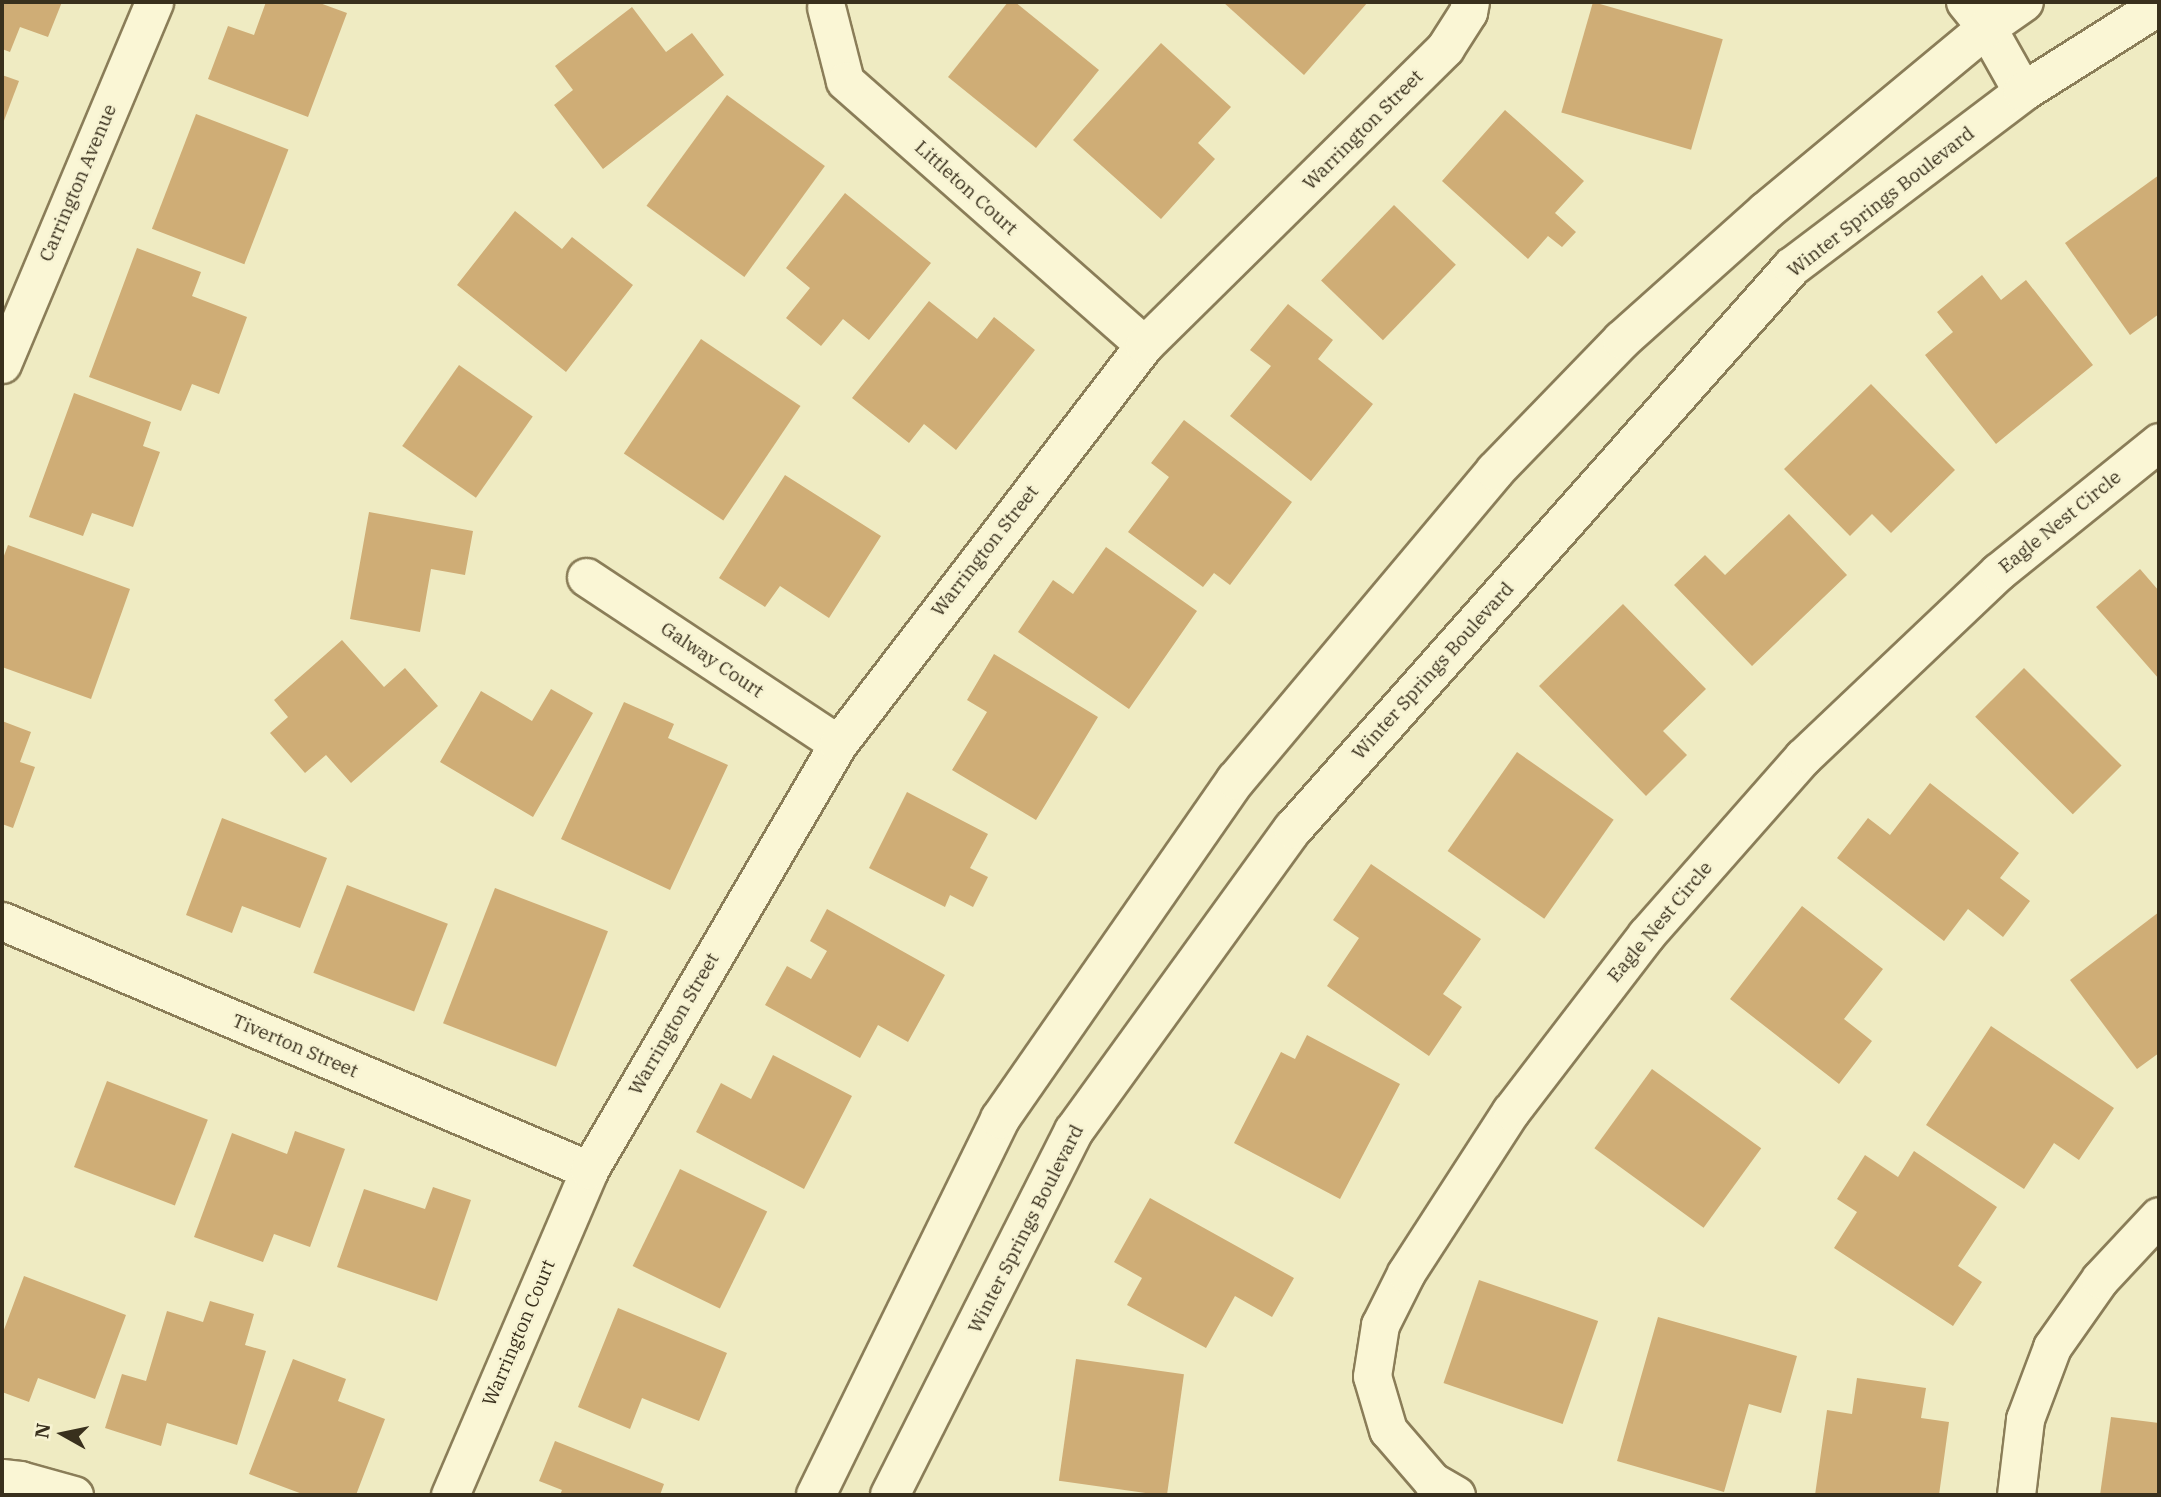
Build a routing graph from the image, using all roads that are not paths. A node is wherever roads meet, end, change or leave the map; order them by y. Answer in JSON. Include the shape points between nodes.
{"nodes":[{"id":1,"x":153,"y":2,"type":"edge"},
{"id":2,"x":1470,"y":2,"type":"edge"},
{"id":3,"x":2024,"y":2,"type":"edge"},
{"id":4,"x":2159,"y":6,"type":"edge"},
{"id":5,"x":826,"y":7,"type":"dead end"},
{"id":6,"x":1976,"y":15,"type":"edge"},
{"id":7,"x":2023,"y":92,"type":"junction"},
{"id":8,"x":1144,"y":345,"type":"junction"},
{"id":9,"x":2,"y":364,"type":"edge"},
{"id":10,"x":2159,"y":442,"type":"edge"},
{"id":11,"x":586,"y":577,"type":"dead end"},
{"id":12,"x":838,"y":744,"type":"junction"},
{"id":13,"x":2,"y":921,"type":"edge"},
{"id":14,"x":589,"y":1170,"type":"junction"},
{"id":15,"x":2159,"y":1216,"type":"edge"},
{"id":16,"x":2,"y":1478,"type":"edge"},
{"id":17,"x":74,"y":1495,"type":"edge"},
{"id":18,"x":450,"y":1495,"type":"edge"},
{"id":19,"x":816,"y":1495,"type":"edge"},
{"id":20,"x":890,"y":1495,"type":"edge"},
{"id":21,"x":1456,"y":1495,"type":"edge"},
{"id":22,"x":2016,"y":1495,"type":"edge"}],
"edges":[{"from":1,"to":9,"type":"street","name":"Carrington Avenue"},
{"from":2,"to":8,"type":"street","name":"Warrington Street","via":[[1445,48]]},
{"from":3,"to":6,"type":"street"},
{"from":4,"to":7,"type":"street","name":"Winter Springs Boulevard"},
{"from":5,"to":8,"type":"street","name":"Littleton Court","via":[[845,81]]},
{"from":6,"to":7,"type":"street"},
{"from":6,"to":19,"type":"street","via":[[1622,340],[1495,471],[1236,780],[1000,1119]]},
{"from":7,"to":20,"type":"street","name":"Winter Springs Boulevard","via":[[1792,267],[1293,829],[1074,1131]]},
{"from":8,"to":12,"type":"street","name":"Warrington Street"},
{"from":10,"to":21,"type":"street","name":"Eagle Nest Circle","via":[[1997,572],[1803,757],[1646,935],[1511,1111],[1406,1273],[1380,1325],[1372,1376],[1388,1430],[1432,1481]]},
{"from":11,"to":12,"type":"street","name":"Galway Court"},
{"from":12,"to":14,"type":"street","name":"Warrington Street"},
{"from":13,"to":14,"type":"street","name":"Tiverton Street"},
{"from":14,"to":18,"type":"street","name":"Warrington Court"},
{"from":15,"to":22,"type":"street","via":[[2100,1279],[2052,1347],[2025,1419]]},
{"from":16,"to":17,"type":"street"}]}
